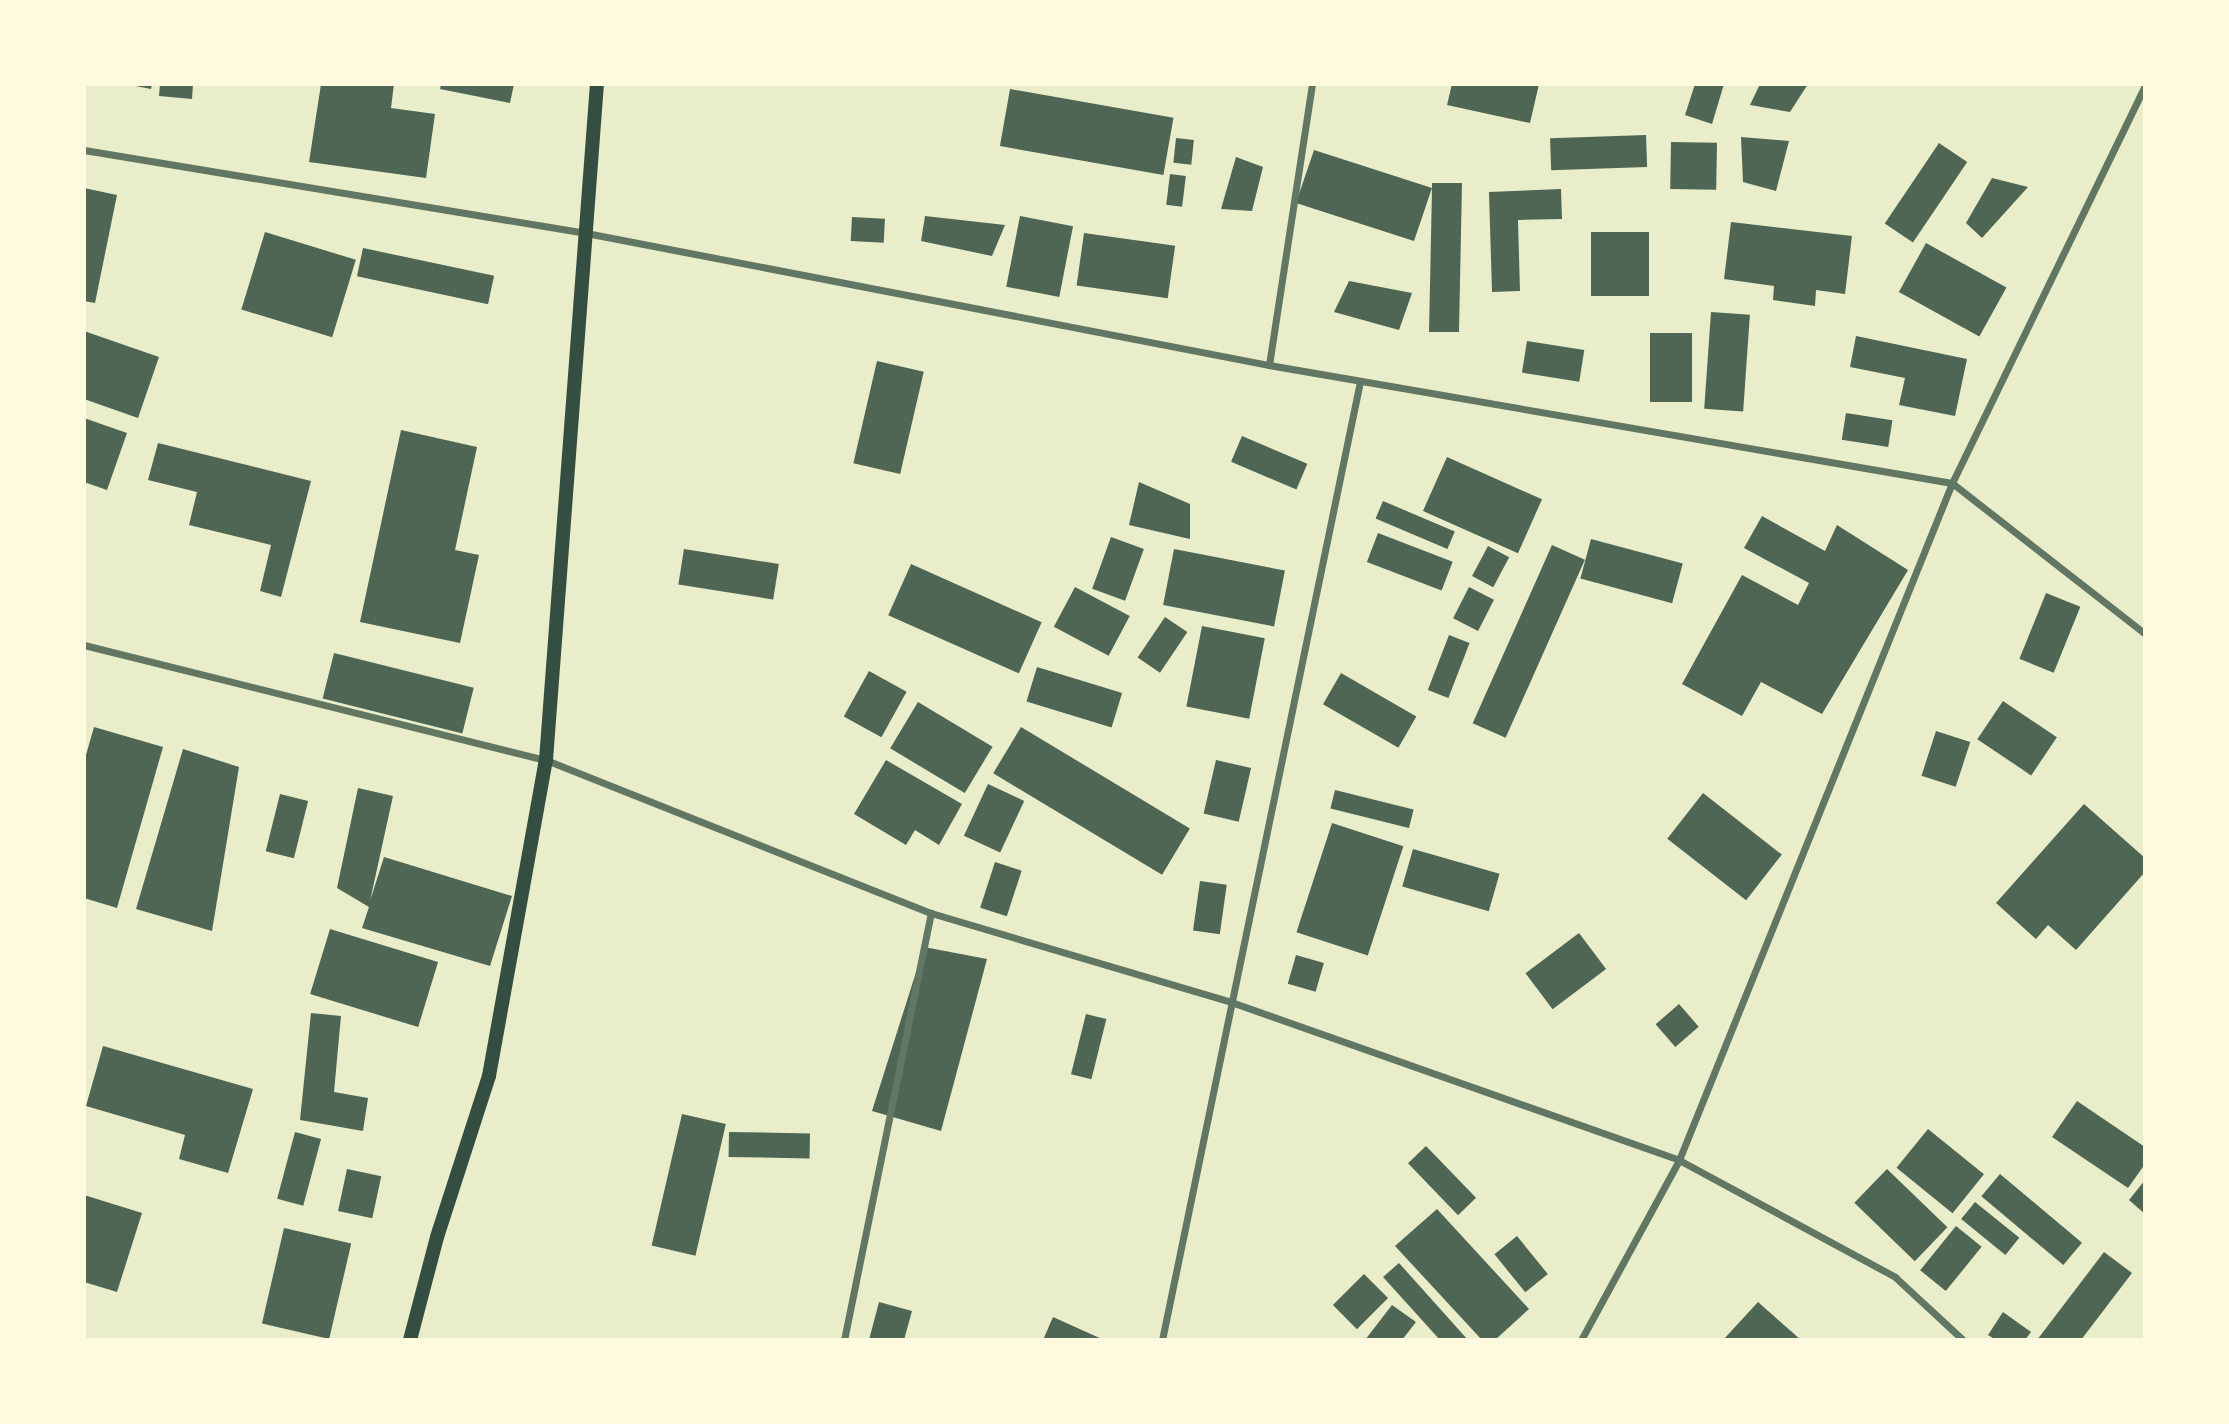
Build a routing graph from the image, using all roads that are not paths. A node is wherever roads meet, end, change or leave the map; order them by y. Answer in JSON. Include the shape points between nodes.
{"nodes":[{"id":1,"x":597,"y":84,"type":"edge"},
{"id":2,"x":1312,"y":84,"type":"edge"},
{"id":3,"x":2145,"y":85,"type":"edge"},
{"id":4,"x":84,"y":150,"type":"edge"},
{"id":5,"x":586,"y":233,"type":"junction"},
{"id":6,"x":1269,"y":365,"type":"junction"},
{"id":7,"x":1360,"y":381,"type":"junction"},
{"id":8,"x":1952,"y":483,"type":"junction"},
{"id":9,"x":2145,"y":634,"type":"edge"},
{"id":10,"x":84,"y":645,"type":"edge"},
{"id":11,"x":546,"y":760,"type":"junction"},
{"id":12,"x":931,"y":913,"type":"junction"},
{"id":13,"x":1231,"y":1002,"type":"junction"},
{"id":14,"x":1679,"y":1160,"type":"junction"},
{"id":15,"x":410,"y":1340,"type":"edge"},
{"id":16,"x":844,"y":1340,"type":"edge"},
{"id":17,"x":1162,"y":1340,"type":"edge"},
{"id":18,"x":1581,"y":1340,"type":"edge"},
{"id":19,"x":1963,"y":1340,"type":"edge"}],
"edges":[{"from":1,"to":5,"type":"main road"},
{"from":2,"to":6,"type":"street"},
{"from":3,"to":8,"type":"street"},
{"from":4,"to":5,"type":"street"},
{"from":5,"to":6,"type":"street"},
{"from":5,"to":11,"type":"main road"},
{"from":6,"to":7,"type":"street"},
{"from":7,"to":8,"type":"street"},
{"from":7,"to":13,"type":"street"},
{"from":8,"to":9,"type":"street"},
{"from":8,"to":14,"type":"street"},
{"from":10,"to":11,"type":"street"},
{"from":11,"to":12,"type":"street"},
{"from":11,"to":15,"type":"main road","via":[[489,1076],[437,1237]]},
{"from":12,"to":13,"type":"street"},
{"from":12,"to":16,"type":"street"},
{"from":13,"to":14,"type":"street"},
{"from":13,"to":17,"type":"street"},
{"from":14,"to":18,"type":"street"},
{"from":14,"to":19,"type":"street","via":[[1895,1277]]}]}
